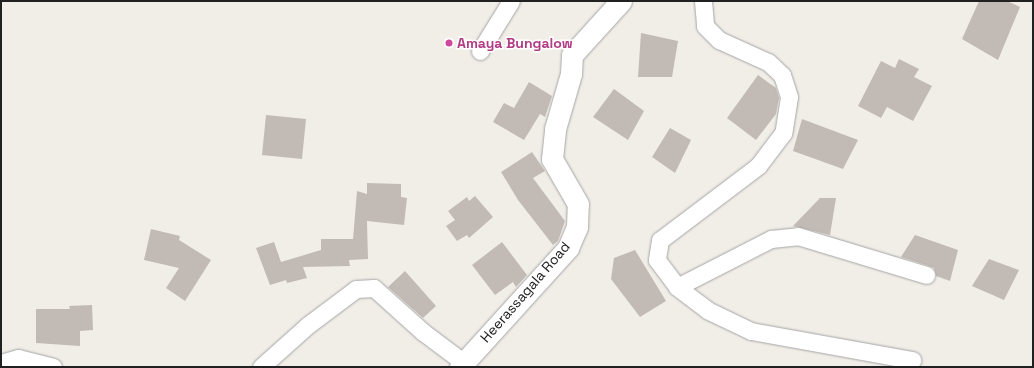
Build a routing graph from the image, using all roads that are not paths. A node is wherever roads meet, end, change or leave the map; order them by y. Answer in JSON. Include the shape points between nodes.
{"nodes":[{"id":1,"x":510,"y":1,"type":"edge"},
{"id":2,"x":621,"y":1,"type":"edge"},
{"id":3,"x":703,"y":1,"type":"edge"},
{"id":4,"x":480,"y":51,"type":"dead end"},
{"id":5,"x":926,"y":275,"type":"dead end"},
{"id":6,"x":678,"y":287,"type":"junction"},
{"id":7,"x":912,"y":360,"type":"dead end"},
{"id":8,"x":1,"y":362,"type":"edge"},
{"id":9,"x":461,"y":364,"type":"edge"},
{"id":10,"x":54,"y":367,"type":"edge"},
{"id":11,"x":261,"y":367,"type":"edge"}],
"edges":[{"from":1,"to":4,"type":"street"},
{"from":2,"to":9,"type":"street","name":"Heerassagala Road","via":[[572,55],[572,74],[555,129],[552,159],[578,204],[577,227],[568,248]]},
{"from":3,"to":6,"type":"street","via":[[705,26],[719,40],[768,62],[782,75],[789,97],[783,133],[758,166],[660,240],[657,260]]},
{"from":5,"to":6,"type":"street","via":[[798,236],[771,239]]},
{"from":6,"to":7,"type":"street","via":[[708,310],[751,331]]},
{"from":8,"to":10,"type":"street","via":[[18,358]]},
{"from":9,"to":11,"type":"street","via":[[374,288],[356,289],[308,325]]}]}
